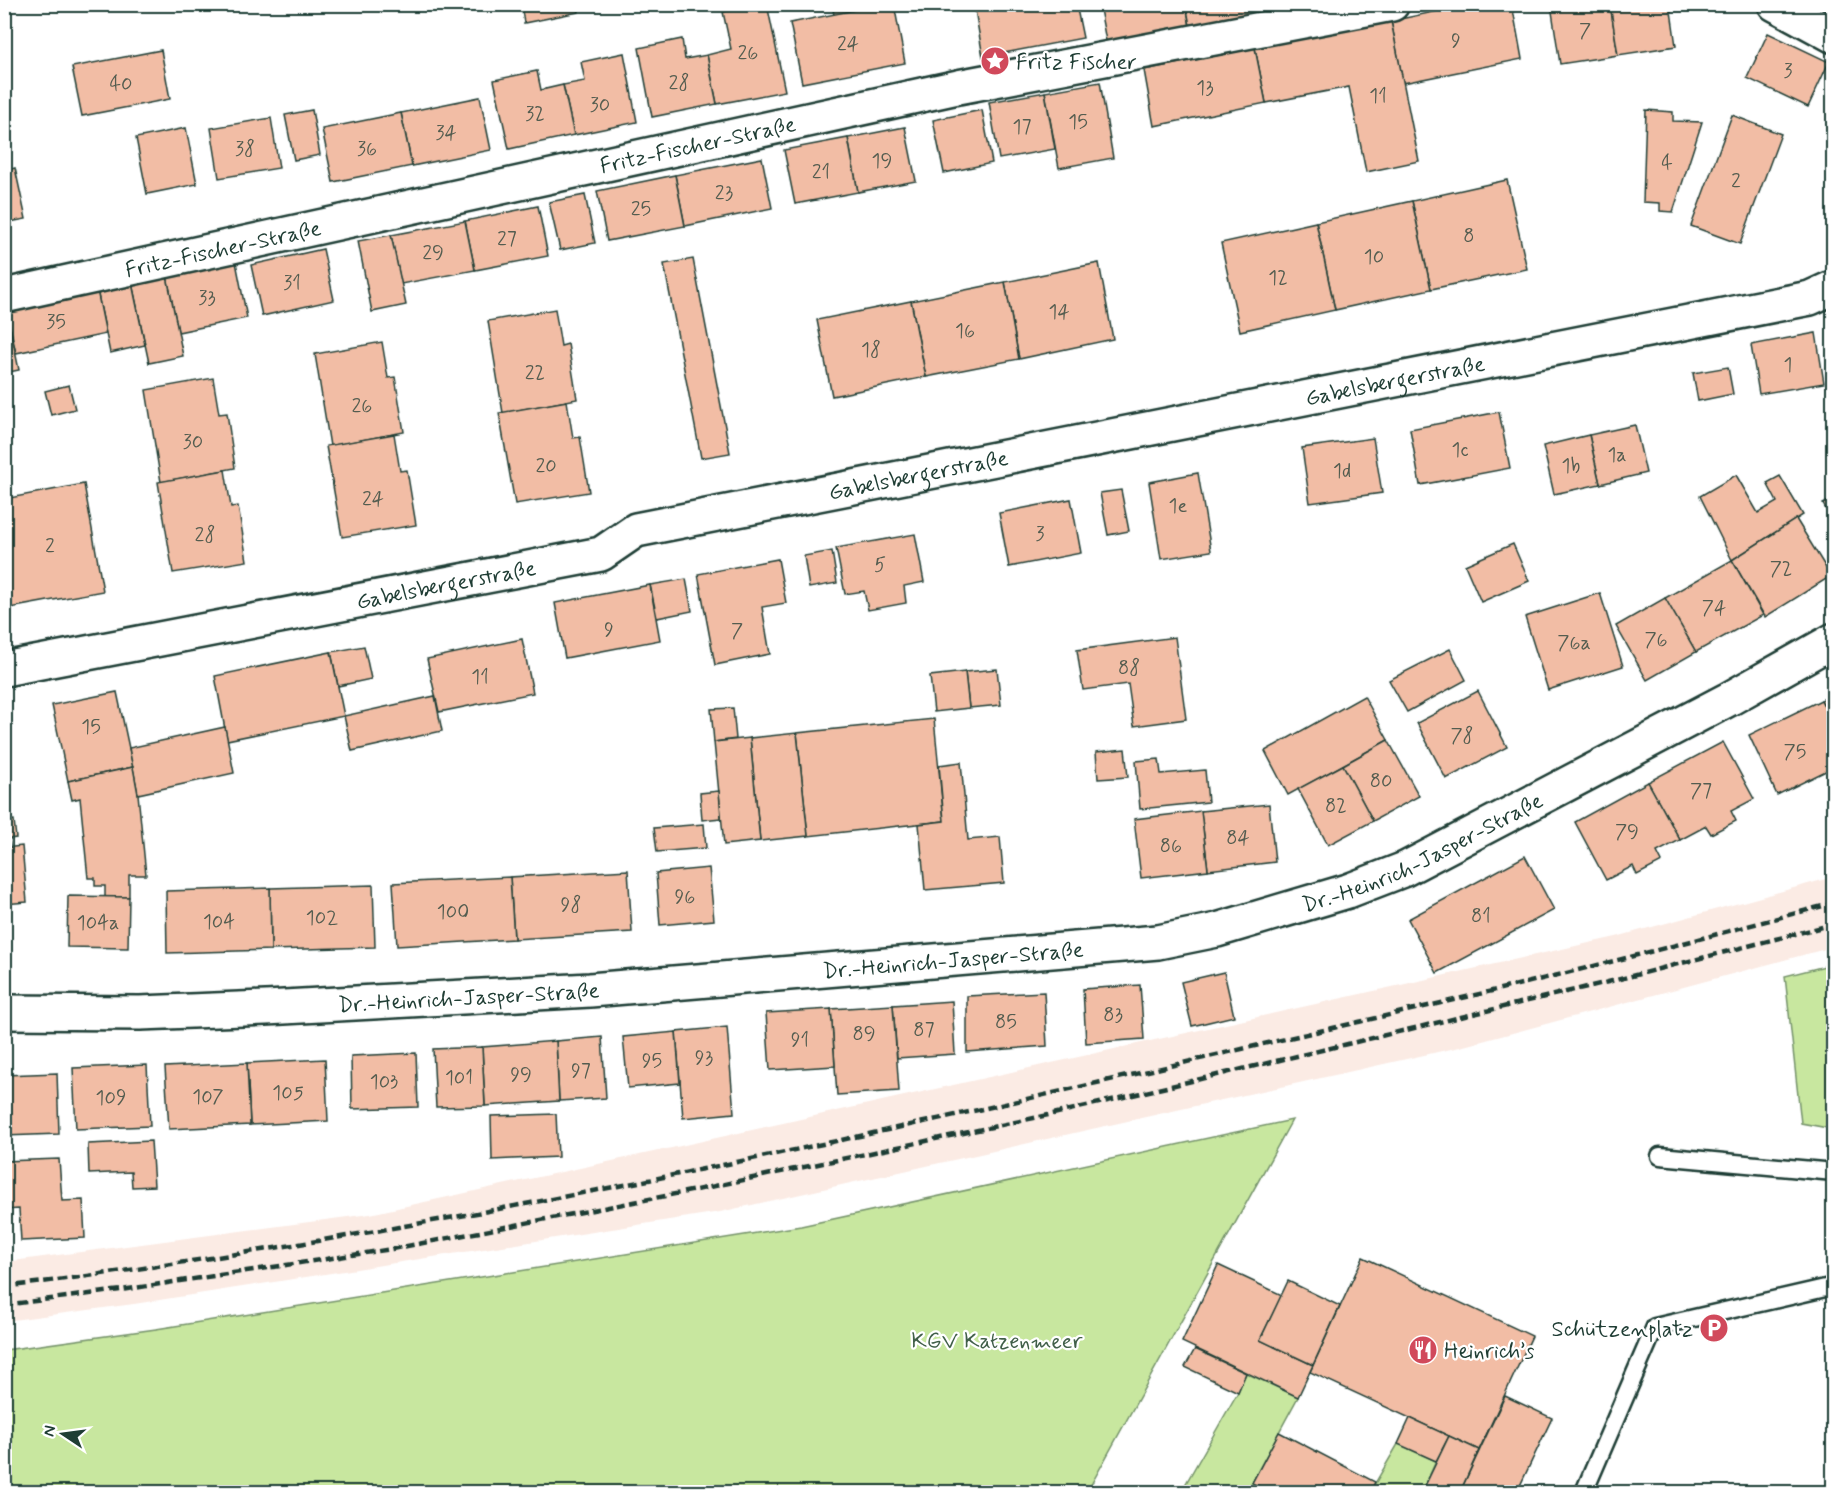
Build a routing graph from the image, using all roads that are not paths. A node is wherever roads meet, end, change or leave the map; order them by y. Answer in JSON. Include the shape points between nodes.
{"nodes":[{"id":1,"x":1392,"y":4,"type":"edge"},
{"id":2,"x":1775,"y":4,"type":"edge"},
{"id":3,"x":1833,"y":36,"type":"edge"},
{"id":4,"x":1833,"y":287,"type":"edge"},
{"id":5,"x":4,"y":296,"type":"edge"},
{"id":6,"x":1833,"y":640,"type":"edge"},
{"id":7,"x":4,"y":669,"type":"edge"},
{"id":8,"x":4,"y":1012,"type":"edge"},
{"id":9,"x":1660,"y":1156,"type":"dead end"},
{"id":10,"x":1833,"y":1172,"type":"edge"},
{"id":11,"x":1833,"y":1286,"type":"edge"},
{"id":12,"x":1584,"y":1492,"type":"edge"}],
"edges":[{"from":1,"to":5,"type":"street","name":"Fritz-Fischer-Straße","via":[[958,87]]},
{"from":2,"to":3,"type":"street"},
{"from":4,"to":7,"type":"street","name":"Gabelsbergerstraße","via":[[1810,298],[636,530],[601,554]]},
{"from":6,"to":8,"type":"street","name":"Dr.-Heinrich-Jasper-Straße","via":[[1405,869],[1348,891],[1217,930],[1158,942],[590,990],[255,1009]]},
{"from":9,"to":10,"type":"lane"},
{"from":11,"to":12,"type":"lane","via":[[1655,1327]]}]}
